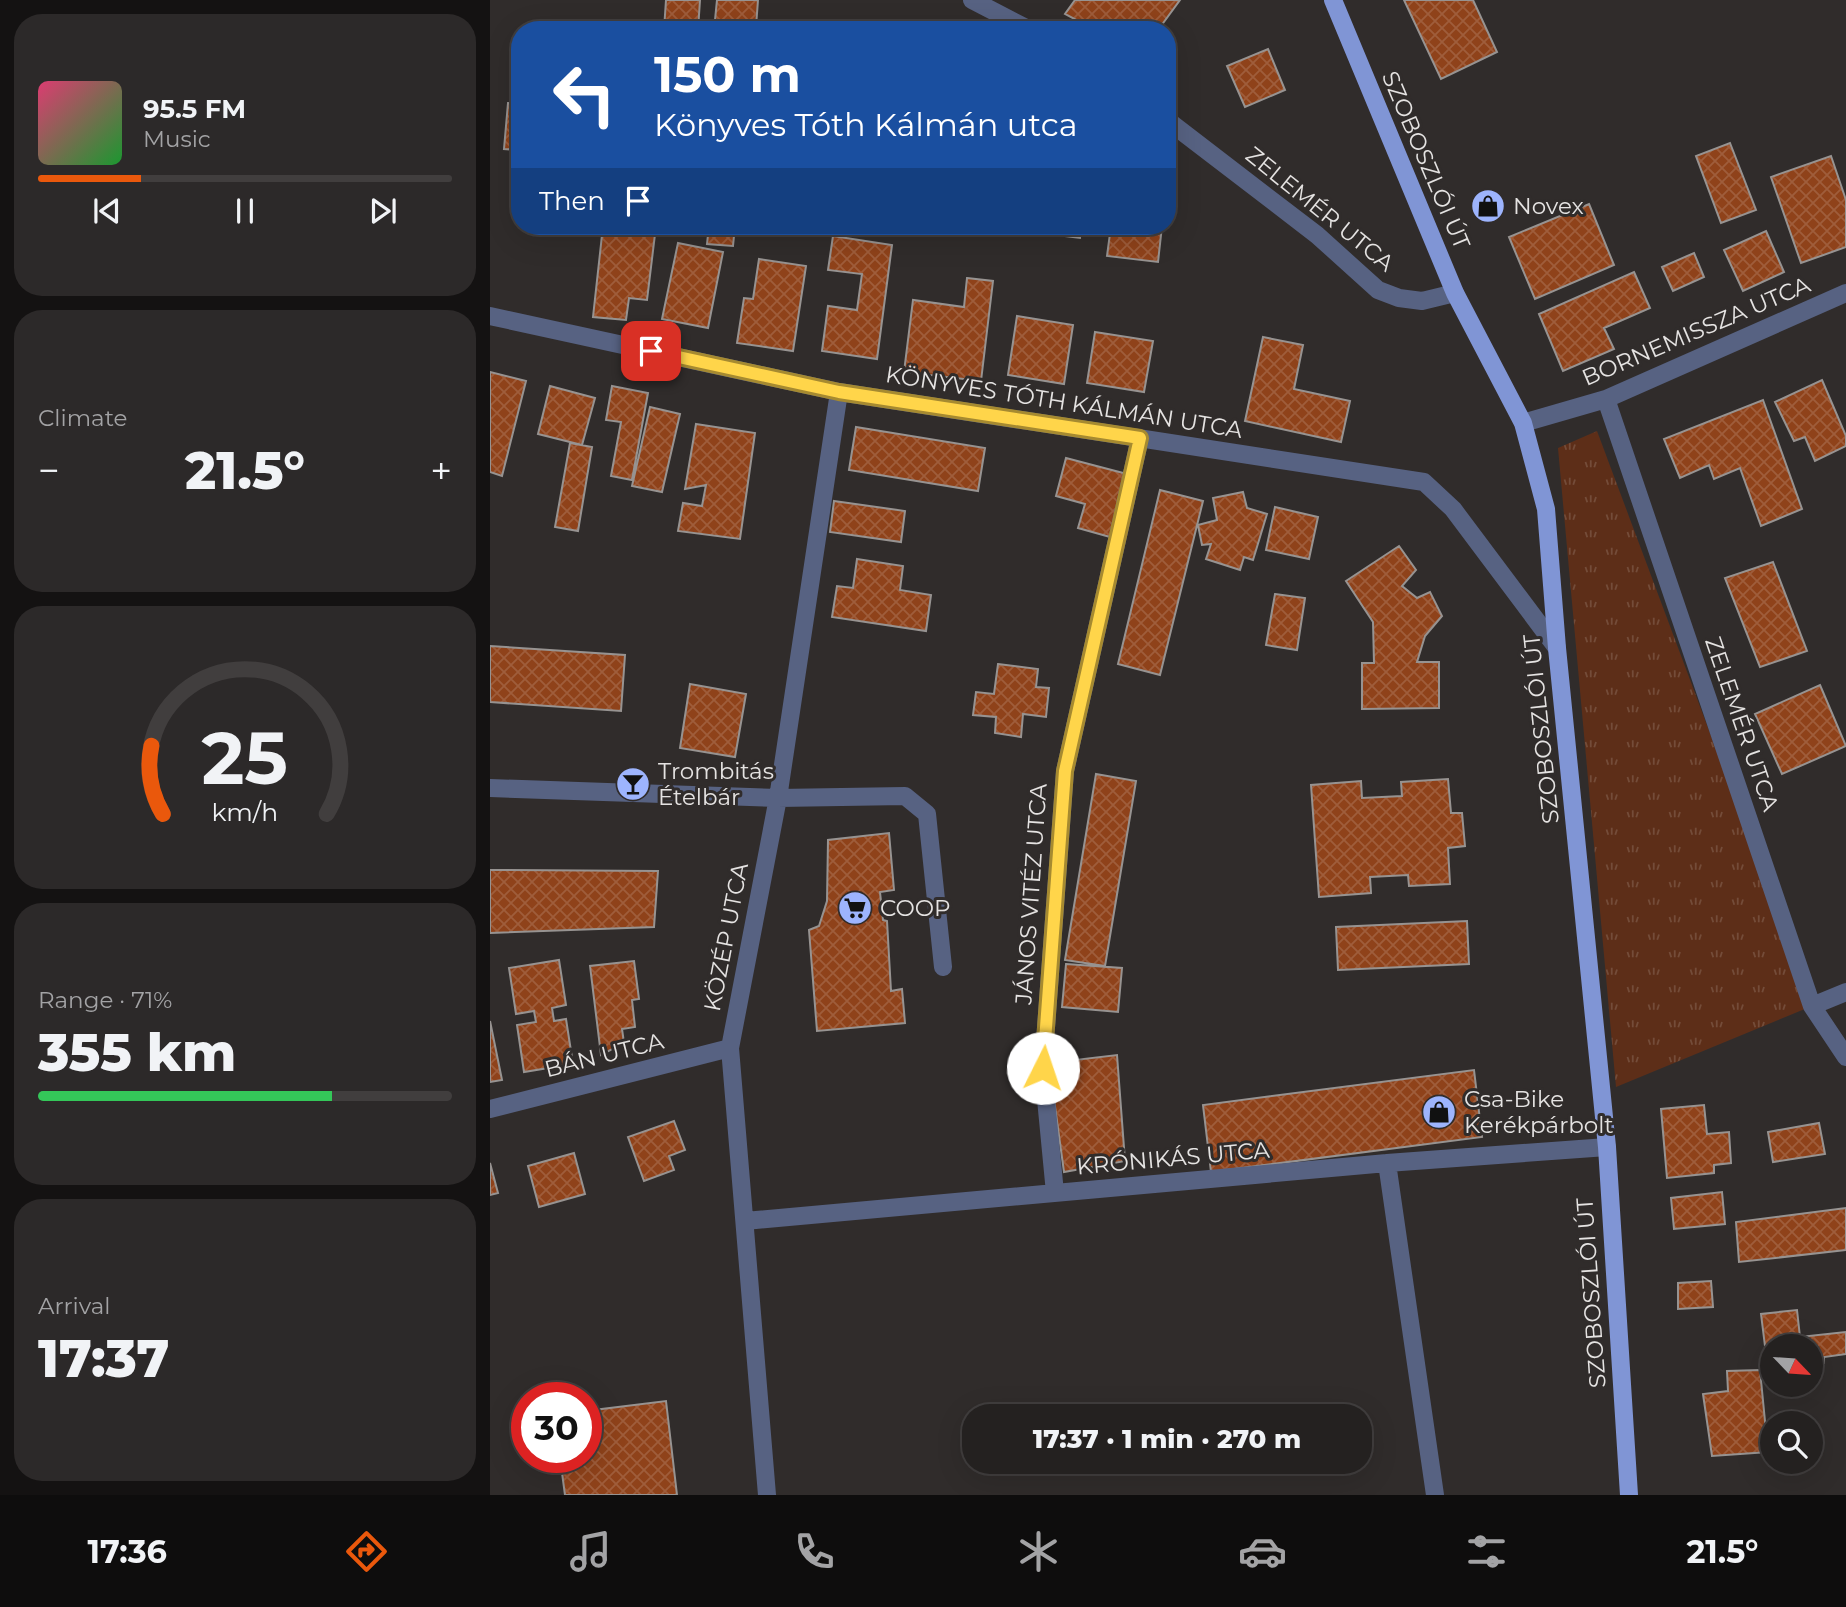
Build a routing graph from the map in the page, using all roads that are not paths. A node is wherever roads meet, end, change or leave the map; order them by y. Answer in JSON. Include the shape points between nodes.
{"nodes":[{"id":1,"x":972,"y":0,"type":"edge"},
{"id":2,"x":1334,"y":0,"type":"edge"},
{"id":3,"x":1013,"y":21,"type":"edge"},
{"id":4,"x":1176,"y":127,"type":"edge"},
{"id":5,"x":1455,"y":293,"type":"junction"},
{"id":6,"x":1846,"y":293,"type":"edge"},
{"id":7,"x":490,"y":316,"type":"edge"},
{"id":8,"x":839,"y":392,"type":"junction"},
{"id":9,"x":1606,"y":399,"type":"junction"},
{"id":10,"x":1523,"y":423,"type":"junction"},
{"id":11,"x":1140,"y":438,"type":"junction"},
{"id":12,"x":1557,"y":648,"type":"junction"},
{"id":13,"x":490,"y":788,"type":"edge"},
{"id":14,"x":778,"y":798,"type":"junction"},
{"id":15,"x":943,"y":967,"type":"dead end"},
{"id":16,"x":1846,"y":992,"type":"edge"},
{"id":17,"x":1812,"y":1006,"type":"junction"},
{"id":18,"x":730,"y":1048,"type":"junction"},
{"id":19,"x":1846,"y":1057,"type":"edge"},
{"id":20,"x":490,"y":1109,"type":"edge"},
{"id":21,"x":1607,"y":1147,"type":"junction"},
{"id":22,"x":1387,"y":1163,"type":"junction"},
{"id":23,"x":1055,"y":1193,"type":"junction"},
{"id":24,"x":745,"y":1221,"type":"junction"},
{"id":25,"x":767,"y":1495,"type":"edge"},
{"id":26,"x":1435,"y":1495,"type":"edge"},
{"id":27,"x":1629,"y":1495,"type":"edge"}],
"edges":[{"from":1,"to":3,"type":"street"},
{"from":2,"to":5,"type":"main road","name":"SZOBOSZLÓI ÚT"},
{"from":4,"to":5,"type":"street","name":"ZELEMÉR UTCA","via":[[1317,235],[1378,290],[1422,301]]},
{"from":5,"to":10,"type":"main road","name":"SZOBOSZLÓI ÚT"},
{"from":6,"to":9,"type":"street","name":"BORNEMISSZA UTCA"},
{"from":7,"to":8,"type":"street","name":"KÖNYVES TÓTH KÁLMÁN UTCA"},
{"from":8,"to":11,"type":"street","name":"KÖNYVES TÓTH KÁLMÁN UTCA"},
{"from":8,"to":14,"type":"street","name":"KÖZÉP UTCA"},
{"from":9,"to":10,"type":"street","name":"BORNEMISSZA UTCA"},
{"from":9,"to":17,"type":"street","name":"ZELEMÉR UTCA"},
{"from":10,"to":12,"type":"main road","name":"SZOBOSZLÓI ÚT","via":[[1546,509]]},
{"from":11,"to":12,"type":"street","name":"KÖNYVES TÓTH KÁLMÁN UTCA","via":[[1424,482],[1453,509]]},
{"from":11,"to":23,"type":"street","name":"JÁNOS VITÉZ UTCA","via":[[1065,771],[1043,1068]]},
{"from":12,"to":21,"type":"main road","name":"SZOBOSZLÓI ÚT"},
{"from":13,"to":14,"type":"street"},
{"from":14,"to":15,"type":"street","via":[[905,796],[927,814]]},
{"from":14,"to":18,"type":"street","name":"KÖZÉP UTCA"},
{"from":16,"to":17,"type":"street"},
{"from":17,"to":19,"type":"street","name":"ZELEMÉR UTCA"},
{"from":18,"to":20,"type":"street","name":"BÁN UTCA"},
{"from":18,"to":24,"type":"street","name":"KÖZÉP UTCA"},
{"from":21,"to":22,"type":"street","name":"KRÓNIKÁS UTCA"},
{"from":21,"to":27,"type":"main road","name":"SZOBOSZLÓI ÚT"},
{"from":22,"to":23,"type":"street","name":"KRÓNIKÁS UTCA"},
{"from":22,"to":26,"type":"street"},
{"from":23,"to":24,"type":"street","name":"KRÓNIKÁS UTCA"},
{"from":24,"to":25,"type":"street","name":"KÖZÉP UTCA"}]}
